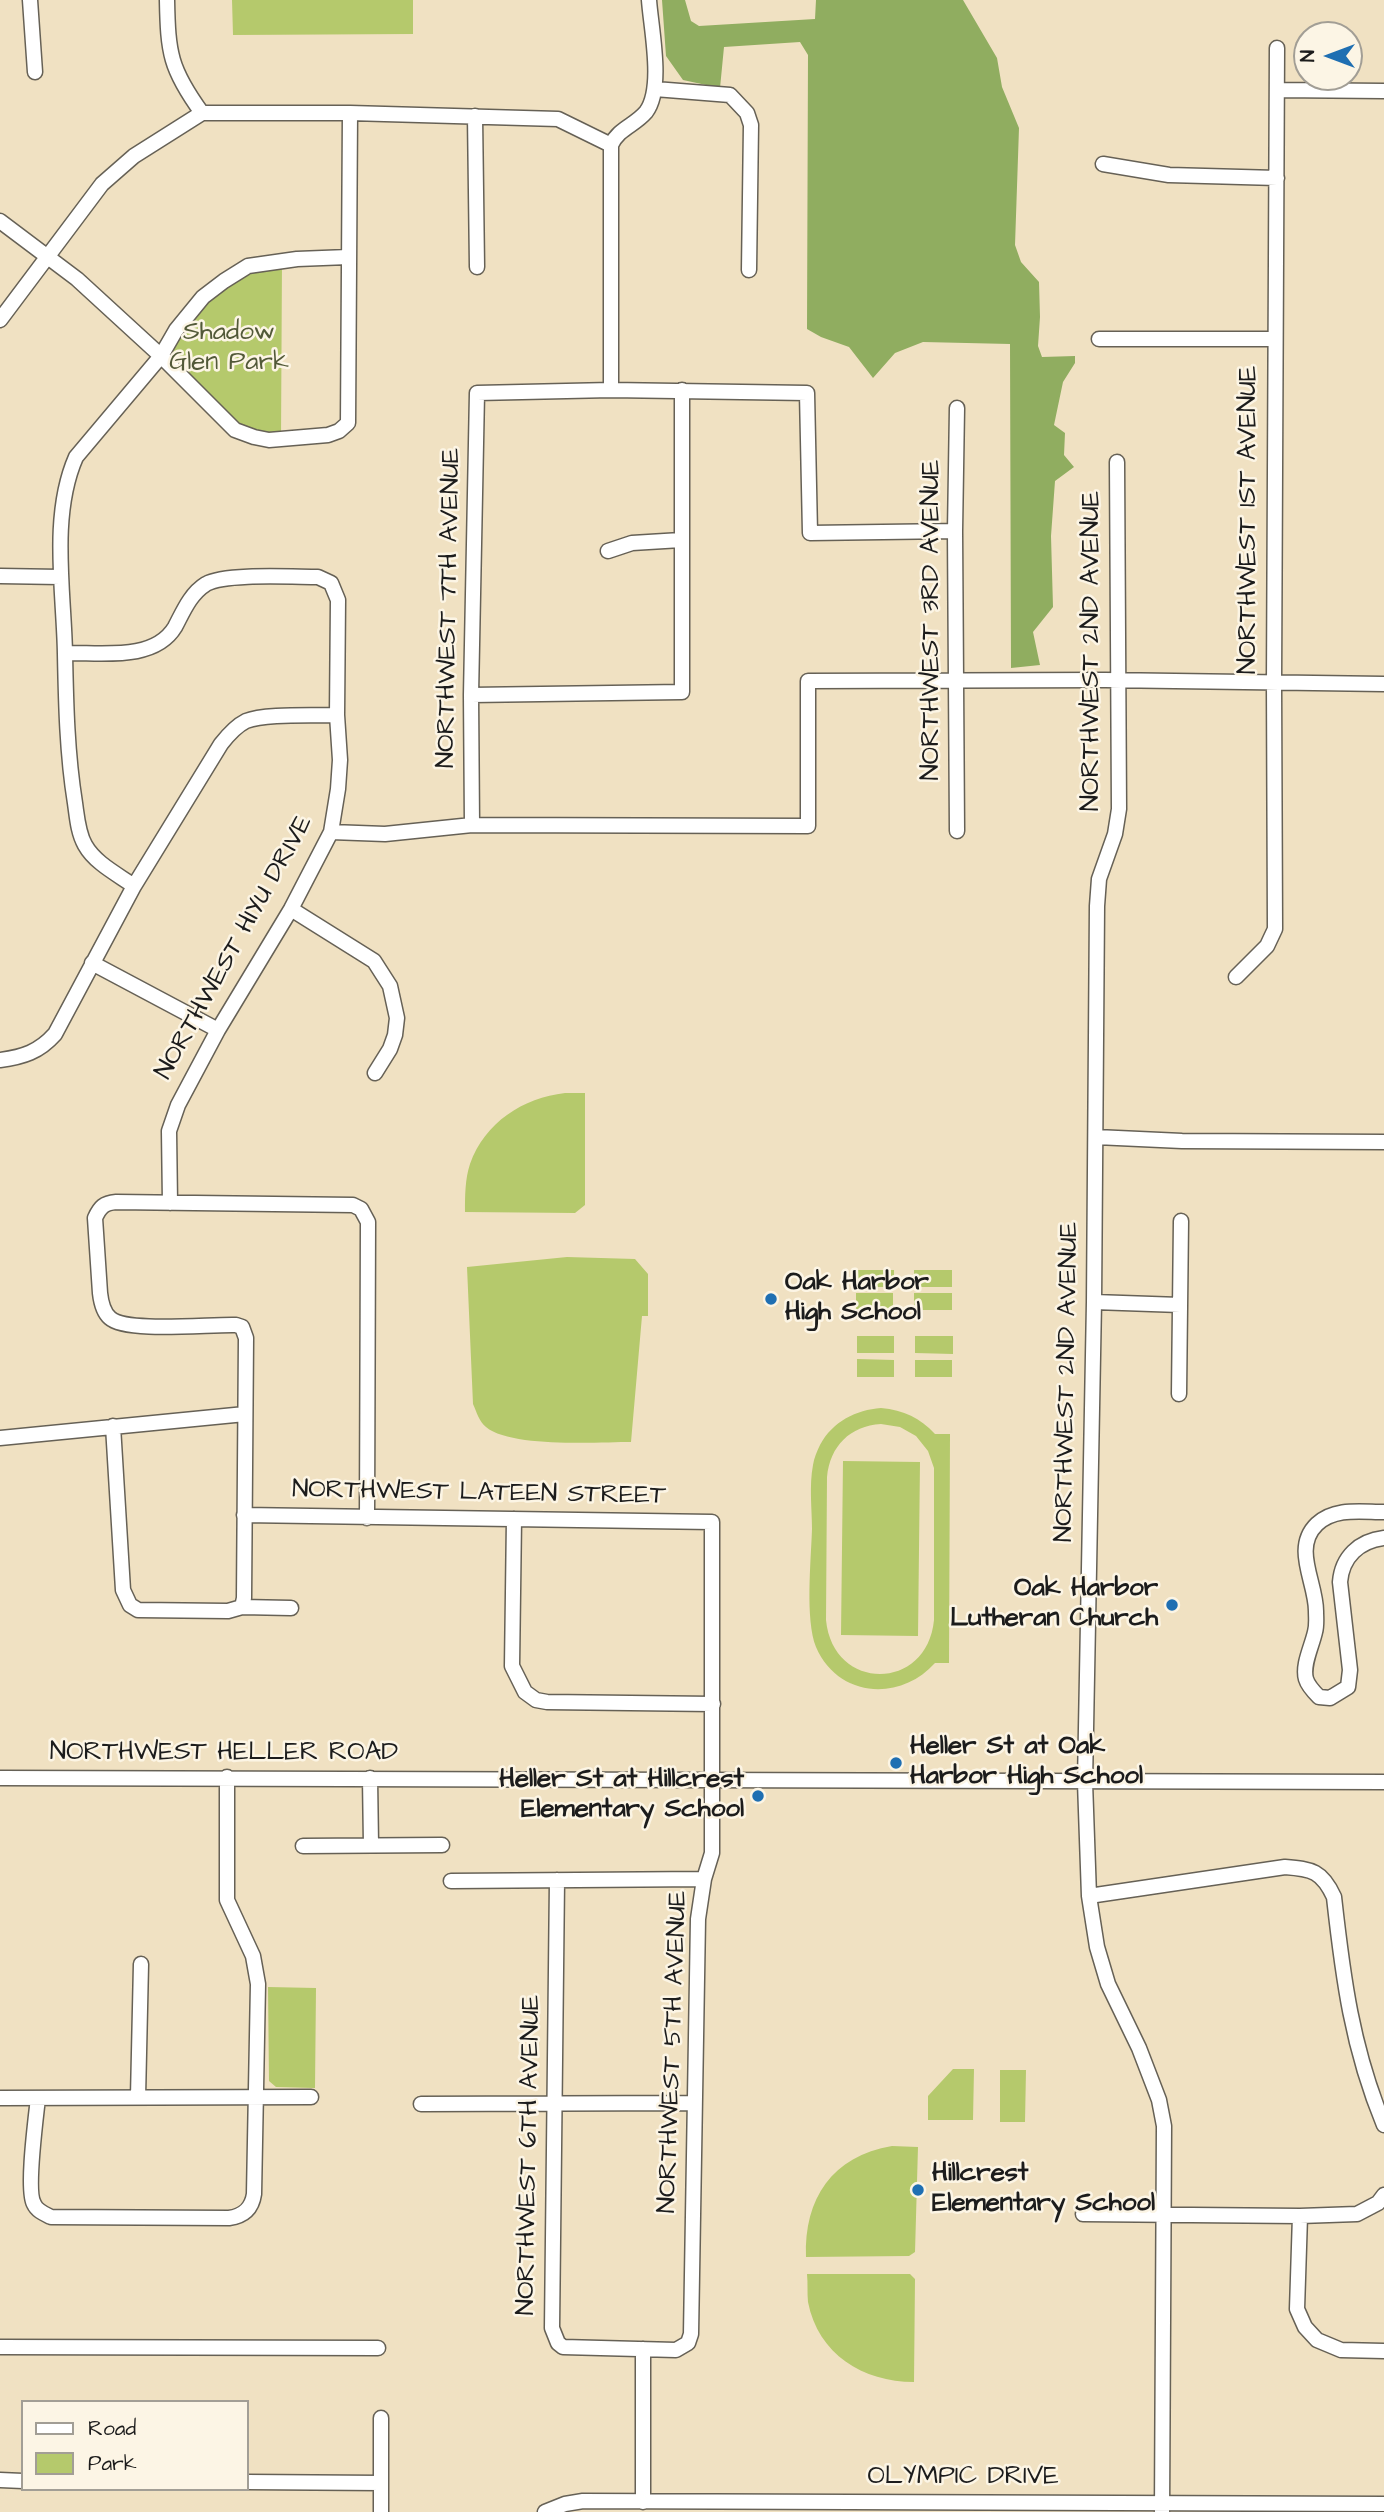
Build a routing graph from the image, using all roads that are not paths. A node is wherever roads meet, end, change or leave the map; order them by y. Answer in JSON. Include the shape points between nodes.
{"nodes":[{"id":1,"x":30,"y":0,"type":"edge"},
{"id":2,"x":167,"y":0,"type":"edge"},
{"id":3,"x":649,"y":0,"type":"edge"},
{"id":4,"x":1278,"y":48,"type":"dead end"},
{"id":5,"x":35,"y":72,"type":"dead end"},
{"id":6,"x":655,"y":89,"type":"junction"},
{"id":7,"x":1278,"y":90,"type":"junction"},
{"id":8,"x":1384,"y":91,"type":"edge"},
{"id":9,"x":202,"y":113,"type":"junction"},
{"id":10,"x":349,"y":113,"type":"junction"},
{"id":11,"x":475,"y":116,"type":"junction"},
{"id":12,"x":611,"y":145,"type":"junction"},
{"id":13,"x":1102,"y":164,"type":"dead end"},
{"id":14,"x":1277,"y":178,"type":"junction"},
{"id":15,"x":0,"y":221,"type":"edge"},
{"id":16,"x":47,"y":255,"type":"junction"},
{"id":17,"x":348,"y":257,"type":"junction"},
{"id":18,"x":477,"y":267,"type":"dead end"},
{"id":19,"x":749,"y":270,"type":"dead end"},
{"id":20,"x":0,"y":320,"type":"edge"},
{"id":21,"x":1099,"y":339,"type":"dead end"},
{"id":22,"x":1275,"y":339,"type":"junction"},
{"id":23,"x":161,"y":356,"type":"junction"},
{"id":24,"x":611,"y":390,"type":"junction"},
{"id":25,"x":682,"y":390,"type":"junction"},
{"id":26,"x":957,"y":408,"type":"dead end"},
{"id":27,"x":1118,"y":462,"type":"dead end"},
{"id":28,"x":955,"y":531,"type":"junction"},
{"id":29,"x":681,"y":540,"type":"junction"},
{"id":30,"x":608,"y":551,"type":"dead end"},
{"id":31,"x":0,"y":576,"type":"edge"},
{"id":32,"x":60,"y":578,"type":"junction"},
{"id":33,"x":65,"y":653,"type":"junction"},
{"id":34,"x":957,"y":680,"type":"junction"},
{"id":35,"x":1119,"y":681,"type":"junction"},
{"id":36,"x":1274,"y":683,"type":"junction"},
{"id":37,"x":1384,"y":684,"type":"edge"},
{"id":38,"x":471,"y":695,"type":"junction"},
{"id":39,"x":337,"y":715,"type":"junction"},
{"id":40,"x":472,"y":825,"type":"junction"},
{"id":41,"x":957,"y":831,"type":"dead end"},
{"id":42,"x":331,"y":832,"type":"junction"},
{"id":43,"x":134,"y":886,"type":"junction"},
{"id":44,"x":291,"y":909,"type":"junction"},
{"id":45,"x":92,"y":964,"type":"junction"},
{"id":46,"x":1236,"y":977,"type":"dead end"},
{"id":47,"x":218,"y":1030,"type":"junction"},
{"id":48,"x":0,"y":1060,"type":"edge"},
{"id":49,"x":375,"y":1073,"type":"dead end"},
{"id":50,"x":1096,"y":1138,"type":"junction"},
{"id":51,"x":1384,"y":1142,"type":"edge"},
{"id":52,"x":170,"y":1203,"type":"junction"},
{"id":53,"x":1181,"y":1221,"type":"dead end"},
{"id":54,"x":1094,"y":1302,"type":"junction"},
{"id":55,"x":1180,"y":1305,"type":"junction"},
{"id":56,"x":1179,"y":1394,"type":"dead end"},
{"id":57,"x":245,"y":1414,"type":"junction"},
{"id":58,"x":113,"y":1426,"type":"junction"},
{"id":59,"x":0,"y":1438,"type":"edge"},
{"id":60,"x":1384,"y":1512,"type":"edge"},
{"id":61,"x":244,"y":1515,"type":"junction"},
{"id":62,"x":367,"y":1518,"type":"junction"},
{"id":63,"x":514,"y":1519,"type":"junction"},
{"id":64,"x":712,"y":1522,"type":"joint"},
{"id":65,"x":1384,"y":1538,"type":"edge"},
{"id":66,"x":242,"y":1606,"type":"junction"},
{"id":67,"x":291,"y":1608,"type":"dead end"},
{"id":68,"x":713,"y":1704,"type":"junction"},
{"id":69,"x":227,"y":1777,"type":"junction"},
{"id":70,"x":0,"y":1778,"type":"edge"},
{"id":71,"x":370,"y":1778,"type":"junction"},
{"id":72,"x":712,"y":1780,"type":"junction"},
{"id":73,"x":1085,"y":1782,"type":"junction"},
{"id":74,"x":1384,"y":1782,"type":"edge"},
{"id":75,"x":371,"y":1845,"type":"junction"},
{"id":76,"x":442,"y":1845,"type":"dead end"},
{"id":77,"x":303,"y":1846,"type":"dead end"},
{"id":78,"x":704,"y":1879,"type":"junction"},
{"id":79,"x":557,"y":1880,"type":"junction"},
{"id":80,"x":451,"y":1881,"type":"dead end"},
{"id":81,"x":1089,"y":1896,"type":"junction"},
{"id":82,"x":141,"y":1964,"type":"dead end"},
{"id":83,"x":138,"y":2096,"type":"junction"},
{"id":84,"x":256,"y":2097,"type":"junction"},
{"id":85,"x":311,"y":2097,"type":"dead end"},
{"id":86,"x":0,"y":2098,"type":"edge"},
{"id":87,"x":38,"y":2098,"type":"junction"},
{"id":88,"x":693,"y":2103,"type":"junction"},
{"id":89,"x":421,"y":2104,"type":"dead end"},
{"id":90,"x":554,"y":2104,"type":"junction"},
{"id":91,"x":1384,"y":2125,"type":"edge"},
{"id":92,"x":1384,"y":2195,"type":"edge"},
{"id":93,"x":1083,"y":2214,"type":"dead end"},
{"id":94,"x":1162,"y":2215,"type":"junction"},
{"id":95,"x":1300,"y":2216,"type":"junction"},
{"id":96,"x":0,"y":2347,"type":"edge"},
{"id":97,"x":378,"y":2348,"type":"dead end"},
{"id":98,"x":643,"y":2349,"type":"junction"},
{"id":99,"x":1384,"y":2351,"type":"edge"},
{"id":100,"x":381,"y":2418,"type":"dead end"},
{"id":101,"x":0,"y":2480,"type":"edge"},
{"id":102,"x":21,"y":2481,"type":"edge"},
{"id":103,"x":248,"y":2482,"type":"edge"},
{"id":104,"x":381,"y":2483,"type":"junction"},
{"id":105,"x":643,"y":2502,"type":"junction"},
{"id":106,"x":1384,"y":2504,"type":"edge"},
{"id":107,"x":1162,"y":2507,"type":"edge"},
{"id":108,"x":381,"y":2512,"type":"edge"},
{"id":109,"x":545,"y":2512,"type":"edge"}],
"edges":[{"from":1,"to":5,"type":"street"},
{"from":2,"to":9,"type":"street","via":[[168,42],[176,73]]},
{"from":3,"to":6,"type":"street"},
{"from":4,"to":7,"type":"street","name":"NORTHWEST 1ST AVENUE"},
{"from":6,"to":12,"type":"street","via":[[647,110],[616,135]]},
{"from":6,"to":19,"type":"street","via":[[730,96],[747,113],[751,125]]},
{"from":7,"to":8,"type":"street"},
{"from":7,"to":14,"type":"street","name":"NORTHWEST 1ST AVENUE"},
{"from":9,"to":10,"type":"street"},
{"from":9,"to":16,"type":"street","via":[[134,156],[102,184]]},
{"from":10,"to":11,"type":"street"},
{"from":10,"to":17,"type":"street"},
{"from":11,"to":12,"type":"street","via":[[558,119]]},
{"from":11,"to":18,"type":"street"},
{"from":12,"to":24,"type":"street"},
{"from":13,"to":14,"type":"street","via":[[1169,174]]},
{"from":14,"to":22,"type":"street","name":"NORTHWEST 1ST AVENUE"},
{"from":15,"to":16,"type":"street"},
{"from":16,"to":20,"type":"street"},
{"from":16,"to":23,"type":"street"},
{"from":17,"to":23,"type":"street","via":[[297,258],[248,266],[203,297]]},
{"from":17,"to":23,"type":"street","via":[[348,423],[340,431],[269,439],[235,430]]},
{"from":21,"to":22,"type":"street"},
{"from":22,"to":36,"type":"street","name":"NORTHWEST 1ST AVENUE"},
{"from":23,"to":32,"type":"street","via":[[76,457],[64,498]]},
{"from":24,"to":25,"type":"street"},
{"from":24,"to":38,"type":"street","name":"NORTHWEST 7TH AVENUE","via":[[477,393]]},
{"from":25,"to":28,"type":"street","via":[[807,393],[810,533]]},
{"from":25,"to":29,"type":"street"},
{"from":26,"to":28,"type":"street","name":"NORTHWEST 3RD AVENUE"},
{"from":27,"to":35,"type":"street","name":"NORTHWEST 2ND AVENUE"},
{"from":28,"to":34,"type":"street","name":"NORTHWEST 3RD AVENUE"},
{"from":29,"to":30,"type":"street","via":[[632,543]]},
{"from":29,"to":38,"type":"street","via":[[682,692]]},
{"from":31,"to":32,"type":"street"},
{"from":32,"to":33,"type":"street"},
{"from":33,"to":39,"type":"street","name":"NORTHWEST HIYU DRIVE","via":[[150,648],[173,631],[195,594],[208,583],[228,578],[326,579],[338,600]]},
{"from":33,"to":43,"type":"street","via":[[72,782],[84,844],[99,862]]},
{"from":34,"to":35,"type":"street"},
{"from":34,"to":40,"type":"street","via":[[808,681],[808,826]]},
{"from":34,"to":41,"type":"street","name":"NORTHWEST 3RD AVENUE"},
{"from":35,"to":36,"type":"street"},
{"from":35,"to":50,"type":"street","name":"NORTHWEST 2ND AVENUE","via":[[1118,820],[1098,889]]},
{"from":36,"to":37,"type":"street"},
{"from":36,"to":46,"type":"street","name":"NORTHWEST 1ST AVENUE","via":[[1275,929],[1268,946]]},
{"from":38,"to":40,"type":"street","name":"NORTHWEST 7TH AVENUE"},
{"from":39,"to":42,"type":"street","name":"NORTHWEST HIYU DRIVE","via":[[339,779]]},
{"from":39,"to":43,"type":"street","via":[[261,718],[237,726],[221,744]]},
{"from":40,"to":42,"type":"street","via":[[385,834]]},
{"from":42,"to":44,"type":"street","name":"NORTHWEST HIYU DRIVE"},
{"from":43,"to":45,"type":"street"},
{"from":44,"to":47,"type":"street","name":"NORTHWEST HIYU DRIVE"},
{"from":44,"to":49,"type":"street","via":[[374,961],[390,986],[397,1018],[395,1035]]},
{"from":45,"to":47,"type":"street"},
{"from":45,"to":48,"type":"street","via":[[45,1046]]},
{"from":47,"to":52,"type":"street","name":"NORTHWEST HIYU DRIVE","via":[[172,1120]]},
{"from":50,"to":51,"type":"street"},
{"from":50,"to":54,"type":"street","name":"NORTHWEST 2ND AVENUE"},
{"from":52,"to":57,"type":"street","via":[[116,1202],[100,1208],[94,1231],[102,1305],[108,1317],[127,1326],[242,1327],[247,1338]]},
{"from":52,"to":62,"type":"street","via":[[344,1204],[365,1215]]},
{"from":53,"to":55,"type":"street"},
{"from":54,"to":55,"type":"street"},
{"from":54,"to":73,"type":"street","name":"NORTHWEST 2ND AVENUE"},
{"from":55,"to":56,"type":"street"},
{"from":57,"to":58,"type":"street"},
{"from":57,"to":61,"type":"street"},
{"from":58,"to":59,"type":"street"},
{"from":58,"to":66,"type":"street","via":[[127,1601],[138,1610],[228,1611]]},
{"from":60,"to":65,"type":"street","via":[[1338,1512],[1315,1525],[1307,1538],[1316,1630],[1306,1678],[1319,1697],[1330,1698],[1348,1687],[1341,1570],[1351,1552]]},
{"from":61,"to":62,"type":"street","name":"NORTHWEST LATEEN STREET"},
{"from":61,"to":66,"type":"street"},
{"from":62,"to":63,"type":"street","name":"NORTHWEST LATEEN STREET"},
{"from":63,"to":64,"type":"street","name":"NORTHWEST LATEEN STREET"},
{"from":63,"to":68,"type":"street","via":[[512,1666],[525,1692],[548,1702]]},
{"from":64,"to":68,"type":"street","name":"NORTHWEST 5TH AVENUE"},
{"from":66,"to":67,"type":"street"},
{"from":68,"to":72,"type":"street","name":"NORTHWEST 5TH AVENUE"},
{"from":69,"to":70,"type":"street","name":"NORTHWEST HELLER ROAD"},
{"from":69,"to":71,"type":"street","name":"NORTHWEST HELLER ROAD"},
{"from":69,"to":84,"type":"street","via":[[227,1900],[253,1956],[258,1984]]},
{"from":71,"to":72,"type":"street","name":"NORTHWEST HELLER ROAD"},
{"from":71,"to":75,"type":"street"},
{"from":72,"to":73,"type":"street","name":"NORTHWEST HELLER ROAD"},
{"from":72,"to":78,"type":"street","name":"NORTHWEST 5TH AVENUE","via":[[712,1853]]},
{"from":73,"to":74,"type":"street","name":"NORTHWEST HELLER ROAD"},
{"from":73,"to":81,"type":"street","name":"NORTHWEST 2ND AVENUE"},
{"from":75,"to":76,"type":"street"},
{"from":75,"to":77,"type":"street"},
{"from":78,"to":79,"type":"street"},
{"from":78,"to":88,"type":"street","name":"NORTHWEST 5TH AVENUE","via":[[698,1920]]},
{"from":79,"to":80,"type":"street"},
{"from":79,"to":90,"type":"street","name":"NORTHWEST 6TH AVENUE"},
{"from":81,"to":91,"type":"street","via":[[1284,1867],[1316,1872],[1334,1897],[1350,2018],[1366,2082]]},
{"from":81,"to":94,"type":"street","name":"NORTHWEST 2ND AVENUE","via":[[1108,1984],[1159,2100],[1164,2126]]},
{"from":82,"to":83,"type":"street"},
{"from":83,"to":84,"type":"street"},
{"from":83,"to":87,"type":"street"},
{"from":84,"to":85,"type":"street"},
{"from":84,"to":87,"type":"street","via":[[253,2200],[244,2213],[229,2218],[51,2217],[43,2213],[35,2207],[31,2191]]},
{"from":86,"to":87,"type":"street"},
{"from":88,"to":90,"type":"street"},
{"from":88,"to":98,"type":"street","name":"NORTHWEST 5TH AVENUE","via":[[690,2338],[676,2350]]},
{"from":89,"to":90,"type":"street"},
{"from":90,"to":98,"type":"street","name":"NORTHWEST 6TH AVENUE","via":[[554,2336],[564,2347]]},
{"from":92,"to":95,"type":"street","via":[[1357,2214]]},
{"from":93,"to":94,"type":"street"},
{"from":94,"to":95,"type":"street"},
{"from":94,"to":107,"type":"street","name":"NORTHWEST 2ND AVENUE"},
{"from":95,"to":99,"type":"street","via":[[1297,2309],[1305,2327],[1317,2340],[1341,2350]]},
{"from":96,"to":97,"type":"street"},
{"from":98,"to":105,"type":"street"},
{"from":100,"to":104,"type":"street"},
{"from":101,"to":102,"type":"street"},
{"from":103,"to":104,"type":"street"},
{"from":104,"to":108,"type":"street"},
{"from":105,"to":107,"type":"street","name":"OLYMPIC DRIVE"},
{"from":105,"to":109,"type":"street","name":"OLYMPIC DRIVE","via":[[583,2501]]},
{"from":106,"to":107,"type":"street","name":"OLYMPIC DRIVE"}]}
